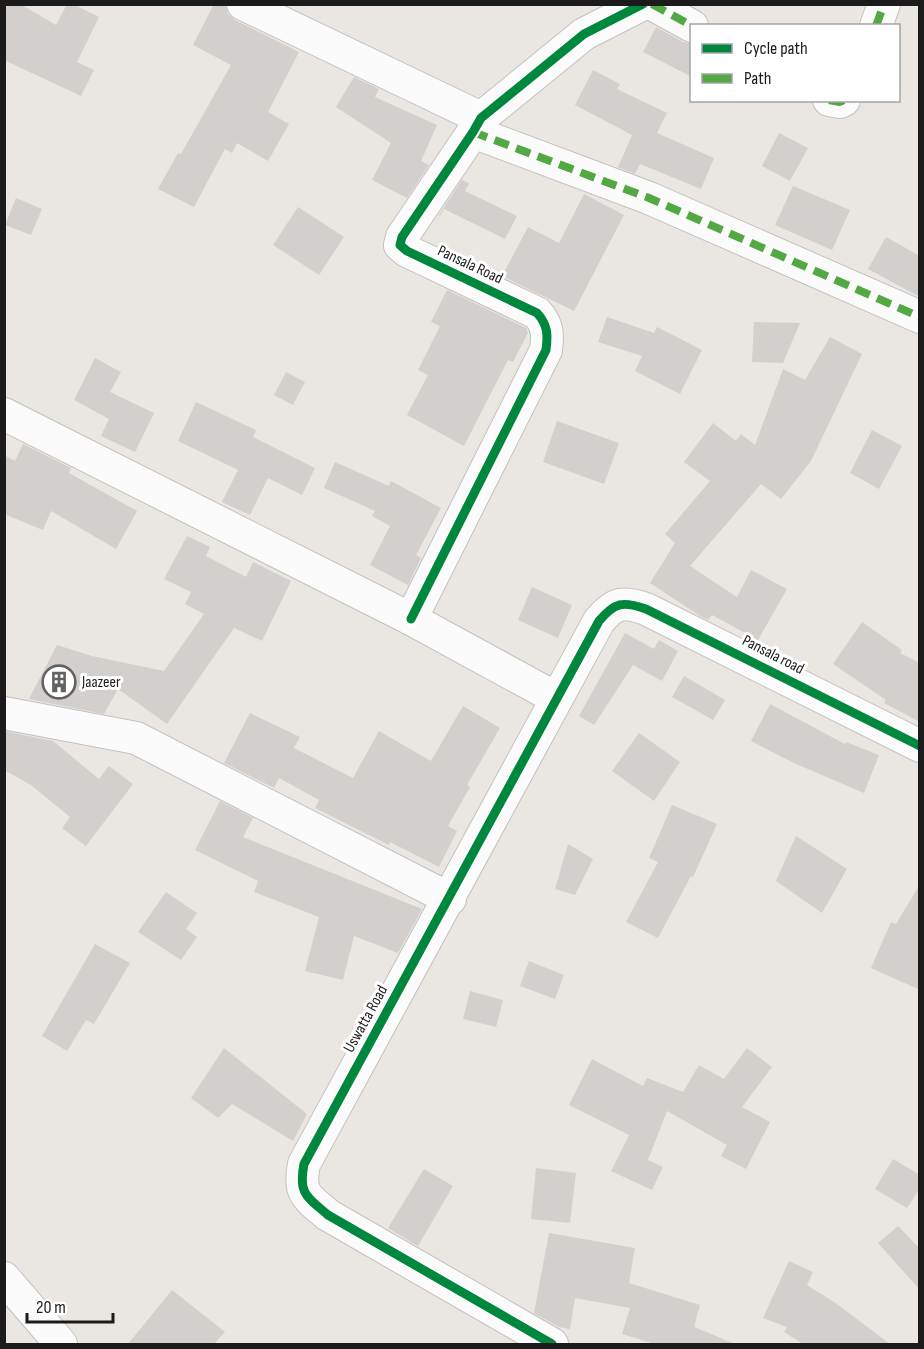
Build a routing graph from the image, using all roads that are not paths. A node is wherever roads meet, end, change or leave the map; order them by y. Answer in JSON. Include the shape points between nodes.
{"nodes":[{"id":1,"x":243,"y":4,"type":"edge"},
{"id":2,"x":643,"y":4,"type":"edge"},
{"id":3,"x":652,"y":4,"type":"edge"},
{"id":4,"x":884,"y":4,"type":"edge"},
{"id":5,"x":877,"y":24,"type":"edge"},
{"id":6,"x":690,"y":25,"type":"edge"},
{"id":7,"x":477,"y":125,"type":"junction"},
{"id":8,"x":920,"y":317,"type":"edge"},
{"id":9,"x":4,"y":414,"type":"edge"},
{"id":10,"x":611,"y":608,"type":"joint"},
{"id":11,"x":411,"y":620,"type":"junction"},
{"id":12,"x":556,"y":698,"type":"junction"},
{"id":13,"x":4,"y":713,"type":"edge"},
{"id":14,"x":920,"y":746,"type":"edge"},
{"id":15,"x":450,"y":899,"type":"junction"},
{"id":16,"x":4,"y":1278,"type":"edge"},
{"id":17,"x":61,"y":1344,"type":"edge"},
{"id":18,"x":552,"y":1344,"type":"edge"}],
"edges":[{"from":1,"to":7,"type":"street"},
{"from":2,"to":7,"type":"street","name":"Pansala Road","via":[[584,34]]},
{"from":3,"to":6,"type":"street"},
{"from":4,"to":5,"type":"street"},
{"from":7,"to":8,"type":"street"},
{"from":7,"to":11,"type":"street","name":"Pansala Road","via":[[400,245],[537,313],[548,333],[546,350]]},
{"from":9,"to":11,"type":"street"},
{"from":10,"to":12,"type":"street","name":"Uswatta Road","via":[[599,621]]},
{"from":10,"to":14,"type":"street","name":"Pansala road","via":[[628,603],[646,609]]},
{"from":11,"to":12,"type":"street"},
{"from":12,"to":15,"type":"street","name":"Uswatta Road"},
{"from":13,"to":15,"type":"street","via":[[136,738]]},
{"from":15,"to":18,"type":"street","name":"Uswatta Road","via":[[304,1164],[300,1181],[306,1196],[328,1215]]},
{"from":16,"to":17,"type":"street"}]}
